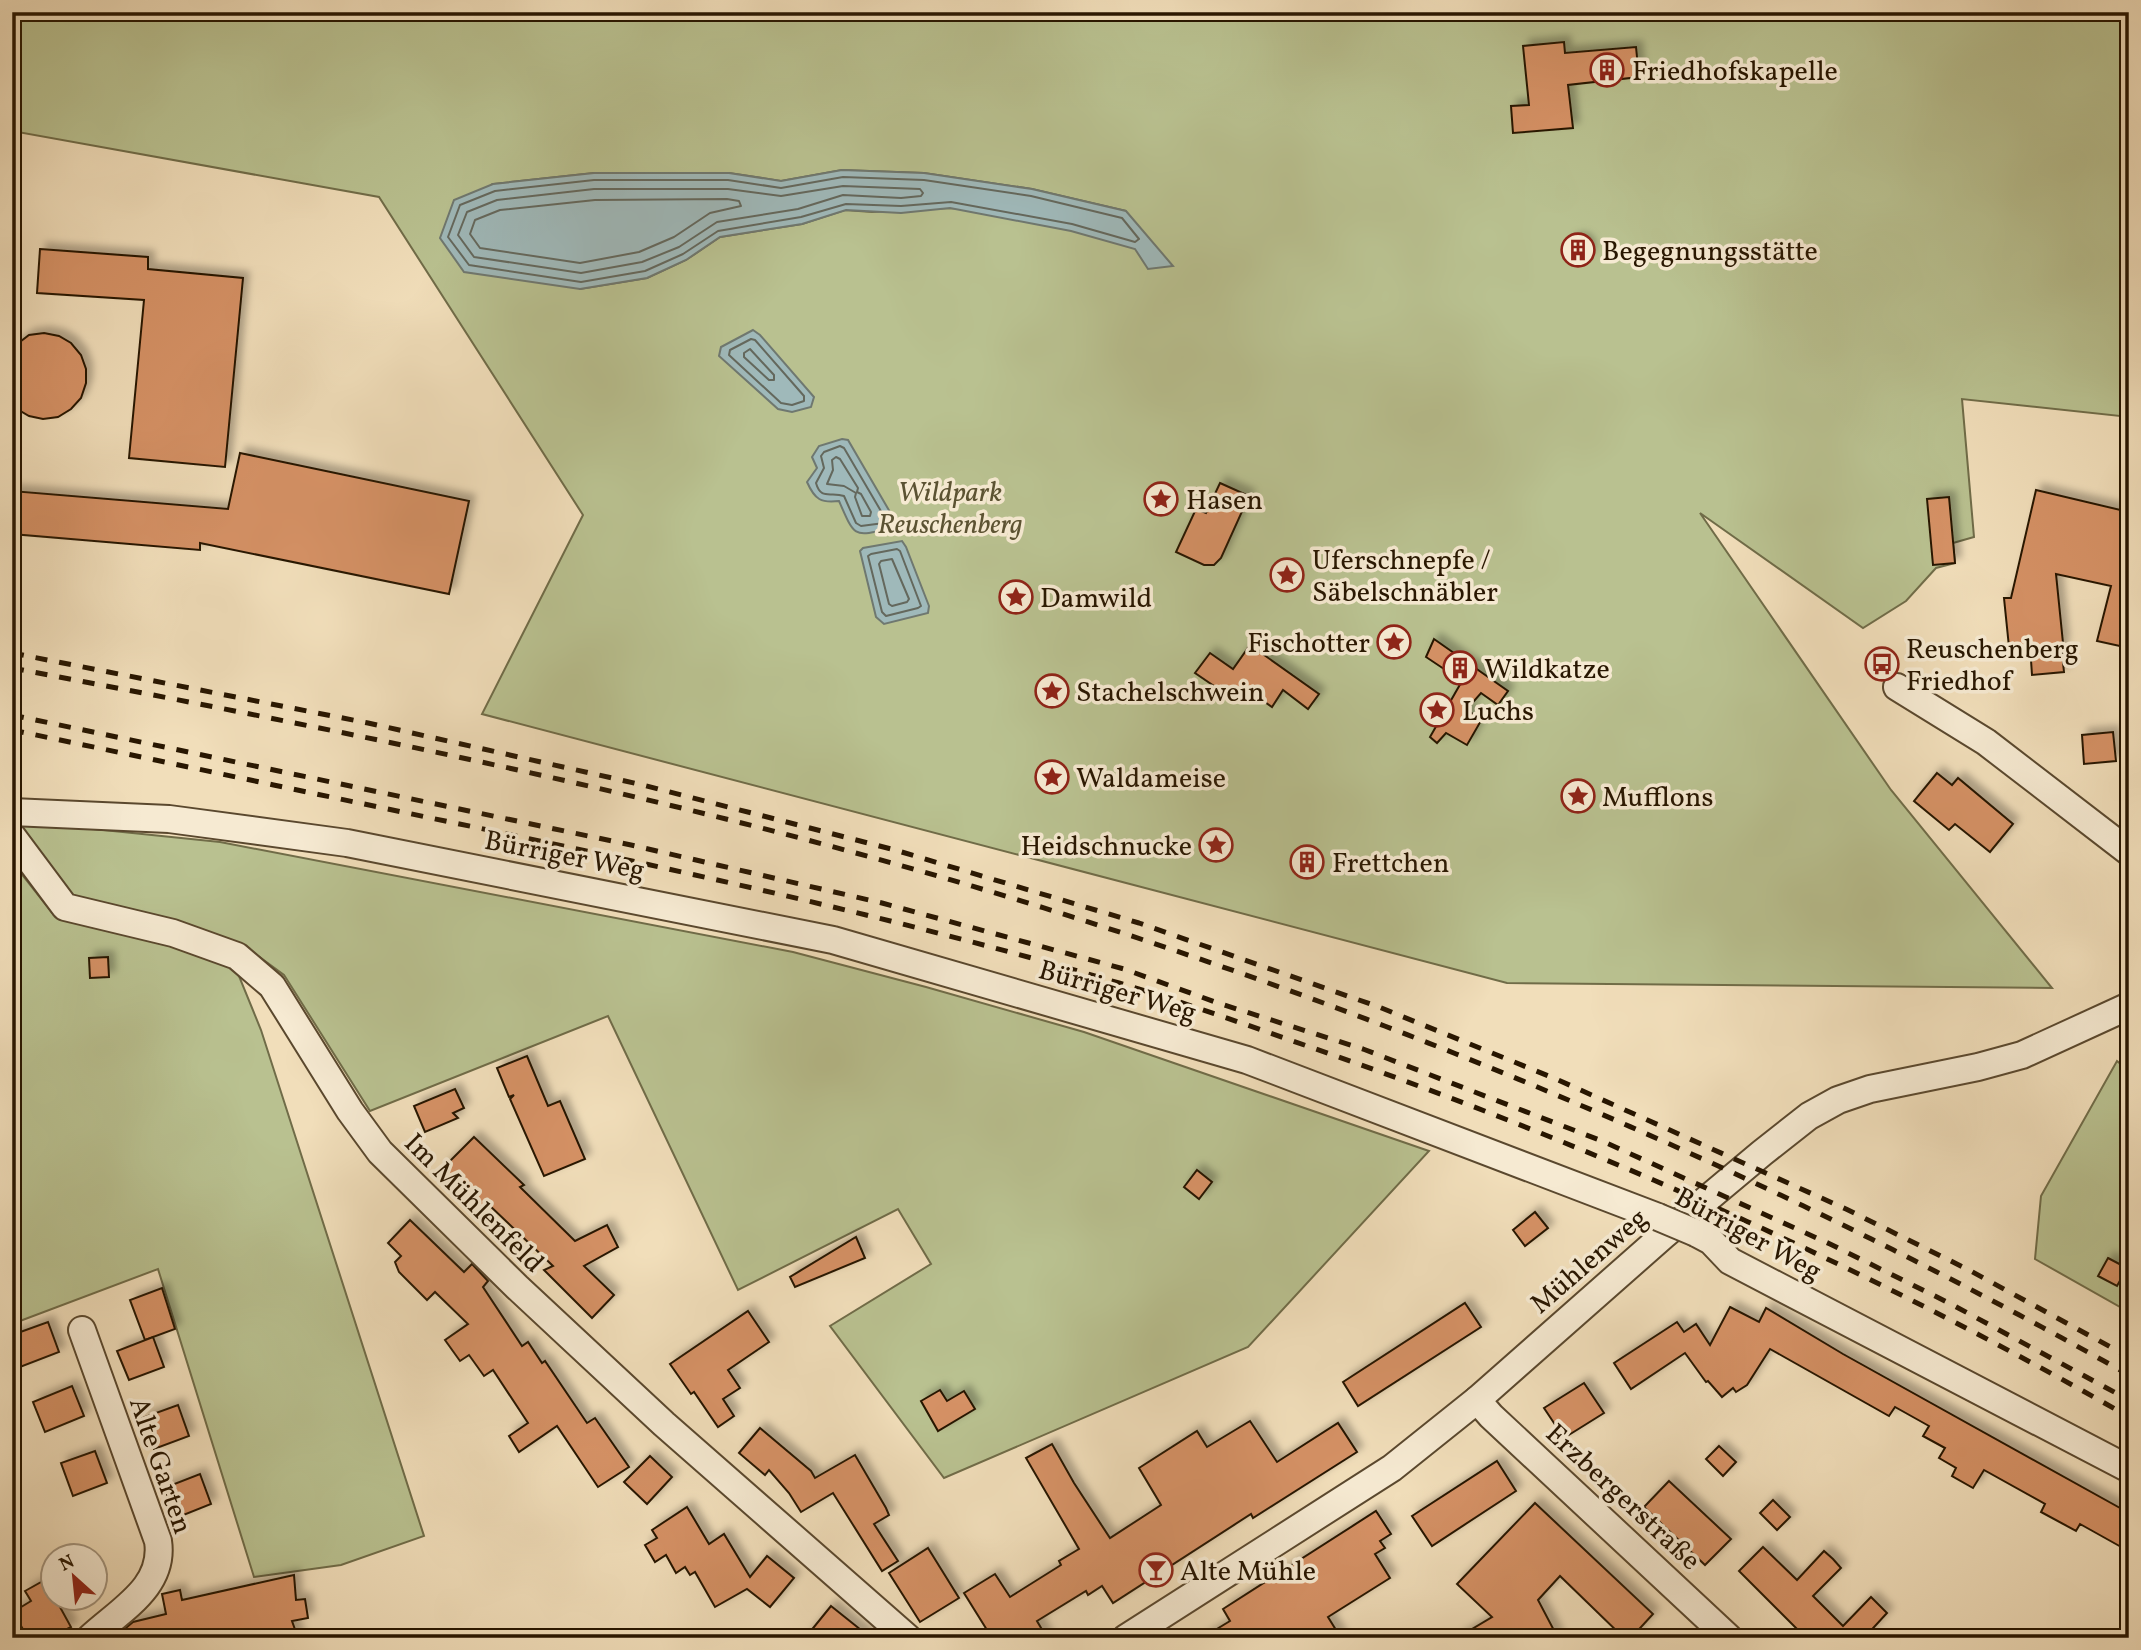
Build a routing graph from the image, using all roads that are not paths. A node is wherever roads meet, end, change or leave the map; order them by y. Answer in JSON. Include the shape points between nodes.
{"nodes":[{"id":1,"x":1897,"y":688,"type":"dead end"},
{"id":2,"x":12,"y":812,"type":"edge"},
{"id":3,"x":12,"y":836,"type":"edge"},
{"id":4,"x":2129,"y":852,"type":"edge"},
{"id":5,"x":2129,"y":1006,"type":"edge"},
{"id":6,"x":82,"y":1331,"type":"dead end"},
{"id":7,"x":1477,"y":1400,"type":"junction"},
{"id":8,"x":2129,"y":1469,"type":"edge"},
{"id":9,"x":90,"y":1638,"type":"edge"},
{"id":10,"x":908,"y":1638,"type":"edge"},
{"id":11,"x":1126,"y":1638,"type":"edge"},
{"id":12,"x":1729,"y":1638,"type":"edge"}],
"edges":[{"from":1,"to":4,"type":"street","via":[[1986,742]]},
{"from":2,"to":8,"type":"street","name":"Bürriger Weg","bridge":true,"via":[[170,819],[347,843],[833,940],[1247,1060],[1696,1233],[1730,1261]]},
{"from":3,"to":10,"type":"street","name":"Im Mühlenfeld","via":[[65,907],[173,933],[237,956],[272,986],[380,1152],[664,1424]]},
{"from":5,"to":7,"type":"street","name":"Mühlenweg","via":[[2022,1055],[1870,1089],[1809,1116],[1664,1234]]},
{"from":6,"to":9,"type":"street","name":"Alte Garten","via":[[160,1555],[150,1584]]},
{"from":7,"to":11,"type":"street","name":"Mühlenweg","via":[[1392,1468]]},
{"from":7,"to":12,"type":"street","name":"Erzbergerstraße"}]}
